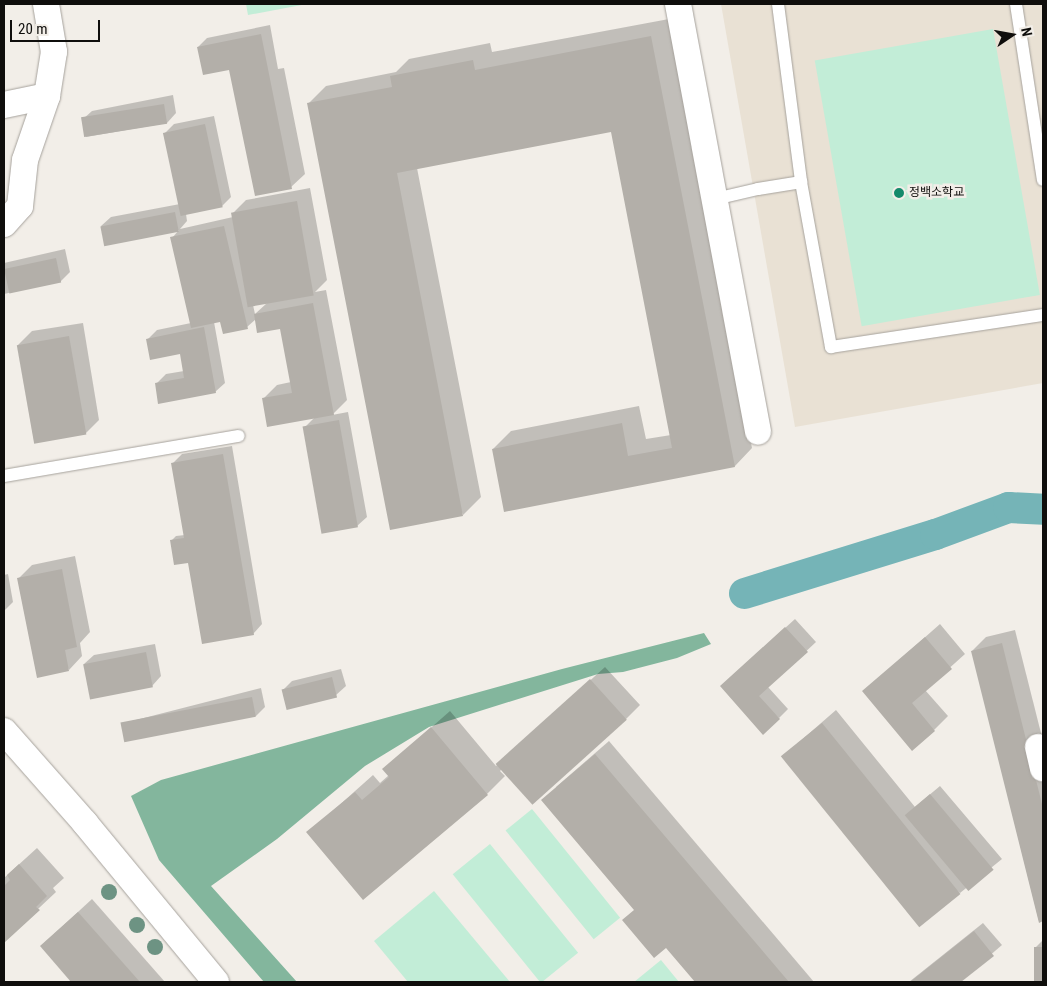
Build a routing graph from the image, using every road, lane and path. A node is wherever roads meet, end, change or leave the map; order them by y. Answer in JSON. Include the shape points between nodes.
{"nodes":[{"id":1,"x":46,"y":4,"type":"edge"},
{"id":2,"x":678,"y":4,"type":"edge"},
{"id":3,"x":778,"y":4,"type":"edge"},
{"id":4,"x":1016,"y":4,"type":"edge"},
{"id":5,"x":47,"y":96,"type":"junction"},
{"id":6,"x":4,"y":105,"type":"edge"},
{"id":7,"x":1043,"y":180,"type":"edge"},
{"id":8,"x":801,"y":182,"type":"junction"},
{"id":9,"x":715,"y":199,"type":"junction"},
{"id":10,"x":4,"y":224,"type":"edge"},
{"id":11,"x":1043,"y":315,"type":"edge"},
{"id":12,"x":758,"y":432,"type":"dead end"},
{"id":13,"x":239,"y":436,"type":"dead end"},
{"id":14,"x":4,"y":476,"type":"edge"},
{"id":15,"x":12,"y":741,"type":"edge"},
{"id":16,"x":216,"y":982,"type":"edge"}],
"edges":[{"from":1,"to":5,"type":"street","via":[[54,52]]},
{"from":2,"to":9,"type":"street"},
{"from":3,"to":8,"type":"lane"},
{"from":4,"to":7,"type":"lane"},
{"from":5,"to":6,"type":"street"},
{"from":5,"to":10,"type":"street","via":[[25,160],[20,206]]},
{"from":8,"to":9,"type":"lane"},
{"from":8,"to":11,"type":"lane","via":[[831,347]]},
{"from":9,"to":12,"type":"street"},
{"from":13,"to":14,"type":"lane"},
{"from":15,"to":16,"type":"street","via":[[85,823]]}]}
